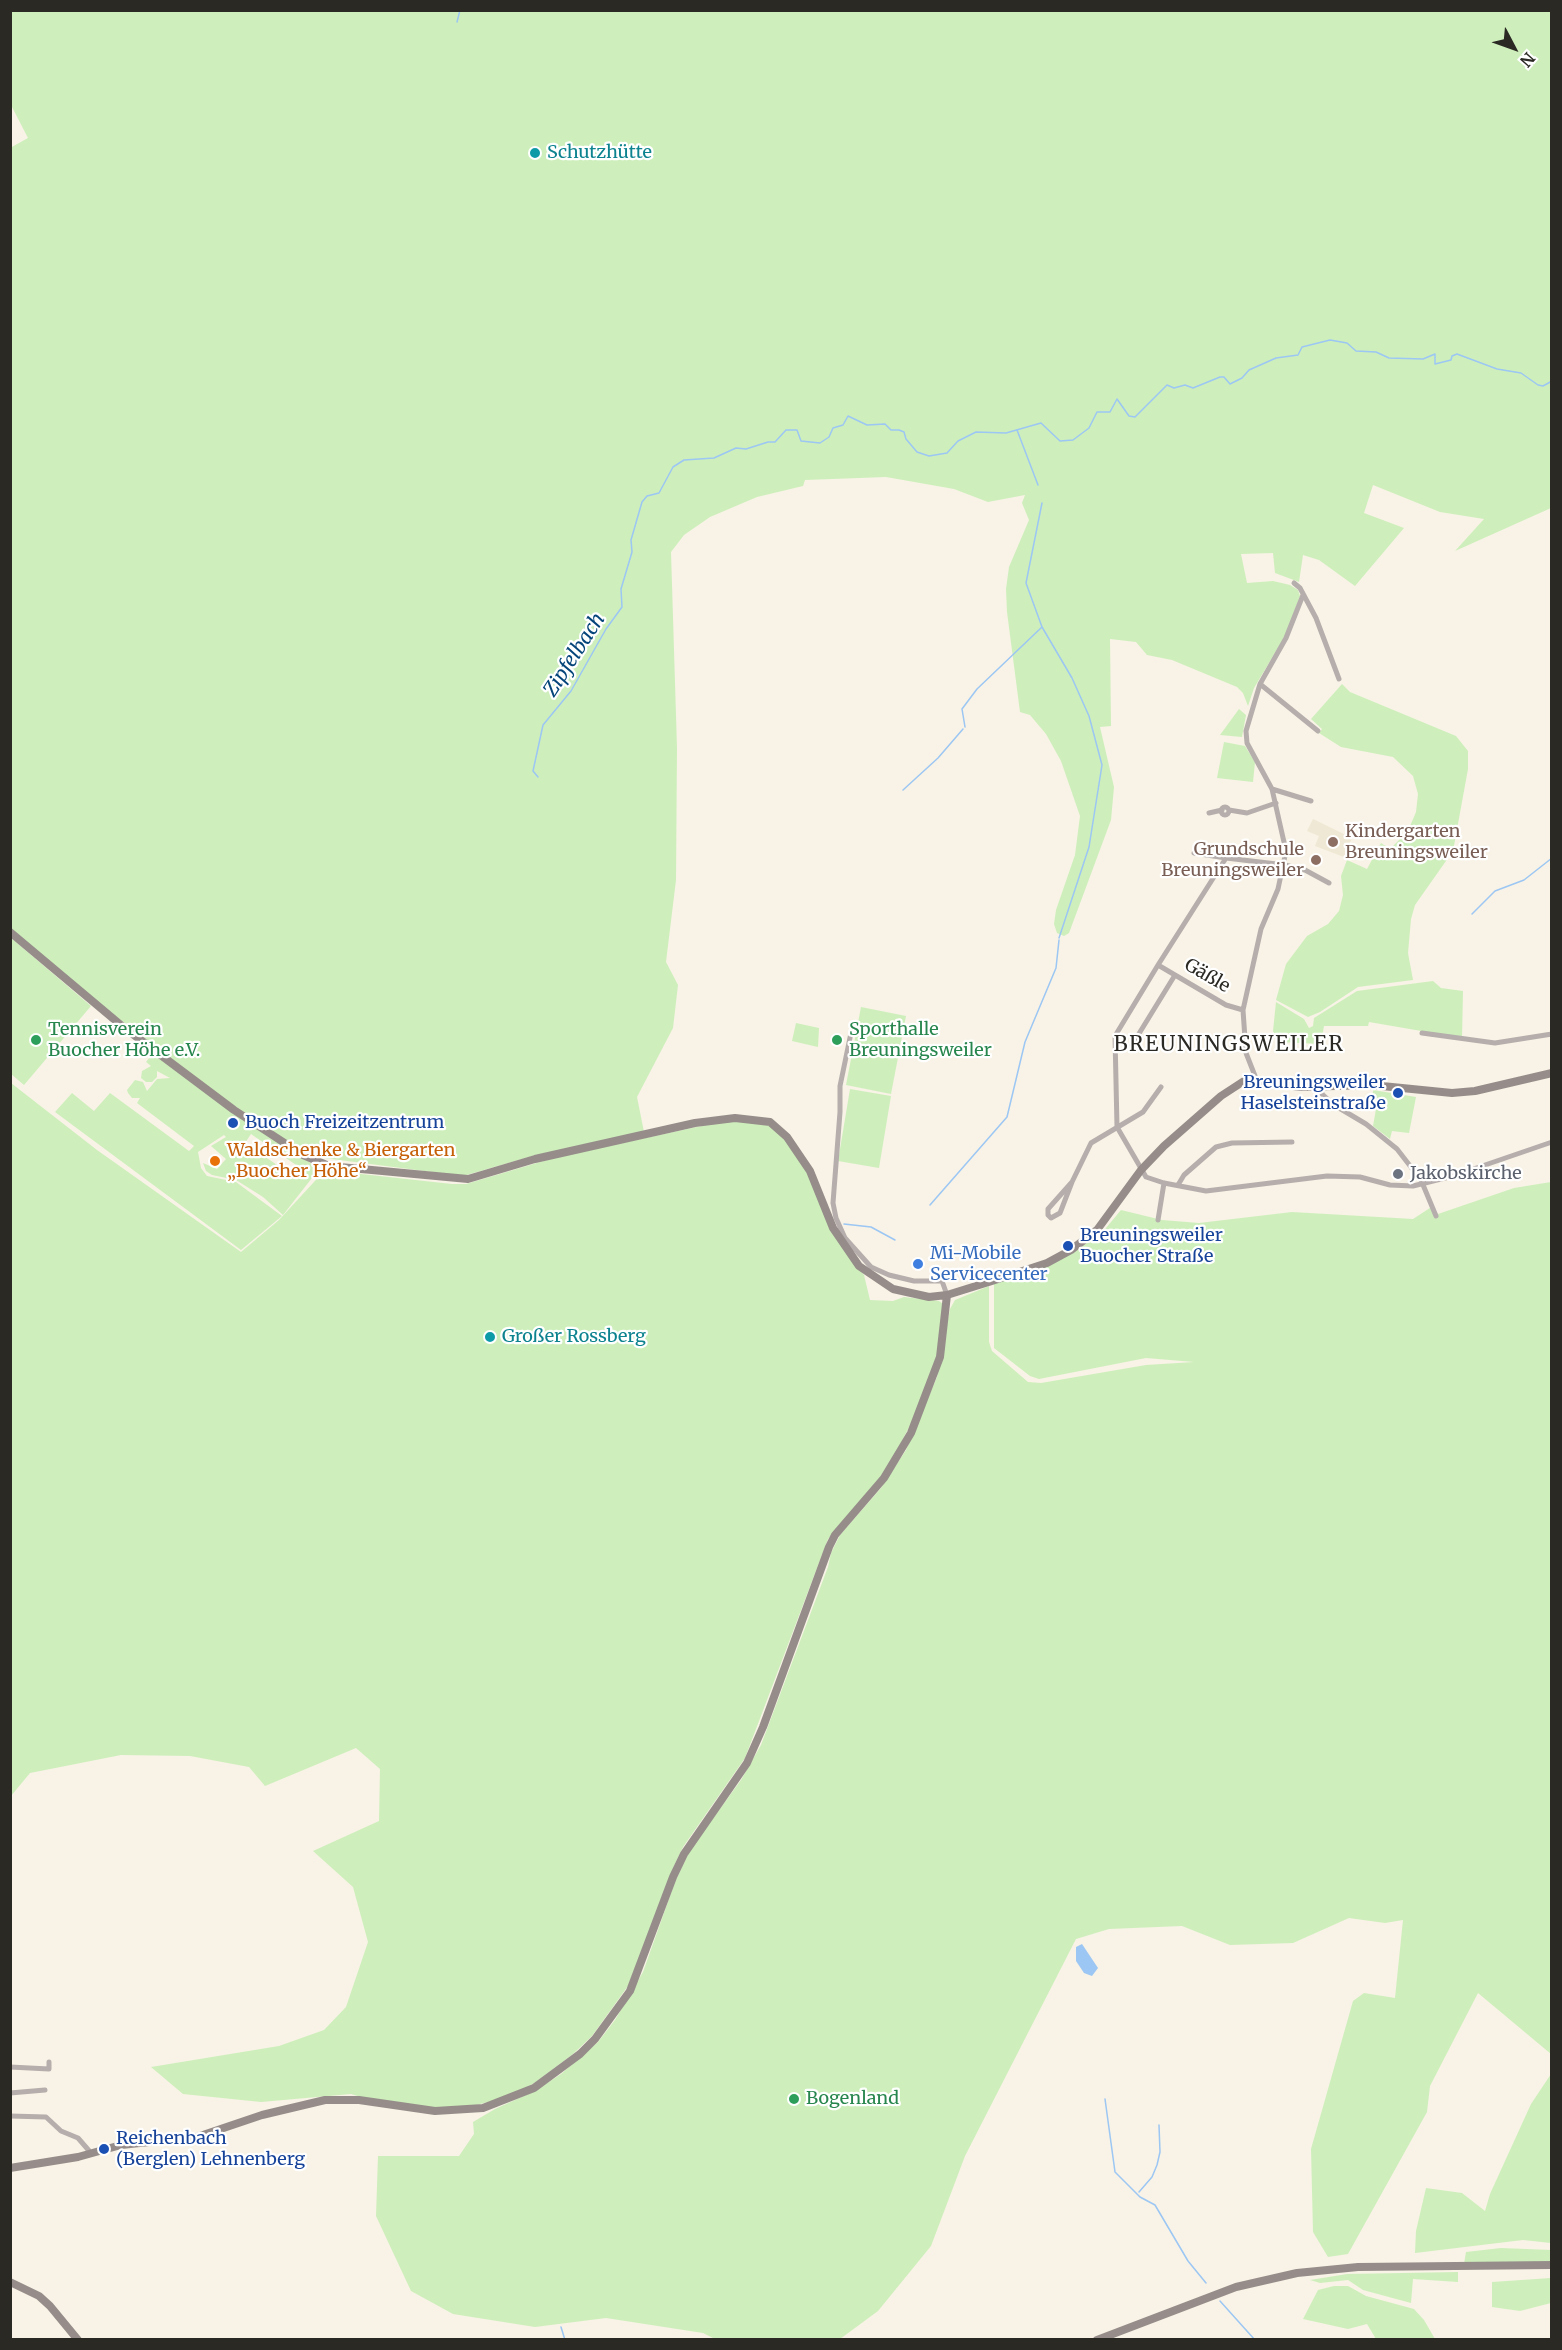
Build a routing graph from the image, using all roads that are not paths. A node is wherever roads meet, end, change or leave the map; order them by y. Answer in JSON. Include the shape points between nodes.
{"nodes":[{"id":1,"x":1294,"y":583,"type":"dead end"},
{"id":2,"x":1303,"y":595,"type":"junction"},
{"id":3,"x":1339,"y":679,"type":"dead end"},
{"id":4,"x":1260,"y":684,"type":"junction"},
{"id":5,"x":1318,"y":731,"type":"dead end"},
{"id":6,"x":1272,"y":789,"type":"junction"},
{"id":7,"x":1311,"y":801,"type":"dead end"},
{"id":8,"x":1276,"y":803,"type":"junction"},
{"id":9,"x":1209,"y":813,"type":"dead end"},
{"id":10,"x":1194,"y":853,"type":"dead end"},
{"id":11,"x":1226,"y":858,"type":"junction"},
{"id":12,"x":1285,"y":865,"type":"junction"},
{"id":13,"x":1329,"y":883,"type":"dead end"},
{"id":14,"x":10,"y":932,"type":"edge"},
{"id":15,"x":1158,"y":965,"type":"junction"},
{"id":16,"x":1175,"y":975,"type":"junction"},
{"id":17,"x":1243,"y":1010,"type":"junction"},
{"id":18,"x":851,"y":1033,"type":"dead end"},
{"id":19,"x":1422,"y":1033,"type":"dead end"},
{"id":20,"x":1551,"y":1034,"type":"edge"},
{"id":21,"x":1132,"y":1046,"type":"dead end"},
{"id":22,"x":1551,"y":1073,"type":"edge"},
{"id":23,"x":1257,"y":1081,"type":"junction"},
{"id":24,"x":1161,"y":1087,"type":"dead end"},
{"id":25,"x":1321,"y":1087,"type":"junction"},
{"id":26,"x":1117,"y":1127,"type":"junction"},
{"id":27,"x":1292,"y":1142,"type":"dead end"},
{"id":28,"x":1551,"y":1142,"type":"edge"},
{"id":29,"x":1141,"y":1170,"type":"junction"},
{"id":30,"x":1072,"y":1182,"type":"junction"},
{"id":31,"x":1164,"y":1183,"type":"junction"},
{"id":32,"x":1424,"y":1184,"type":"junction"},
{"id":33,"x":1178,"y":1185,"type":"junction"},
{"id":34,"x":1436,"y":1216,"type":"dead end"},
{"id":35,"x":1158,"y":1220,"type":"dead end"},
{"id":36,"x":947,"y":1295,"type":"junction"},
{"id":37,"x":49,"y":2062,"type":"dead end"},
{"id":38,"x":10,"y":2067,"type":"edge"},
{"id":39,"x":45,"y":2090,"type":"dead end"},
{"id":40,"x":10,"y":2093,"type":"edge"},
{"id":41,"x":10,"y":2116,"type":"edge"},
{"id":42,"x":91,"y":2153,"type":"junction"},
{"id":43,"x":10,"y":2168,"type":"edge"},
{"id":44,"x":1551,"y":2265,"type":"edge"},
{"id":45,"x":10,"y":2282,"type":"edge"},
{"id":46,"x":78,"y":2340,"type":"edge"},
{"id":47,"x":1096,"y":2340,"type":"edge"}],
"edges":[{"from":1,"to":2,"type":"street"},
{"from":2,"to":3,"type":"street"},
{"from":2,"to":4,"type":"street","via":[[1286,638]]},
{"from":4,"to":5,"type":"street"},
{"from":4,"to":6,"type":"street","via":[[1248,718],[1247,743]]},
{"from":6,"to":7,"type":"street"},
{"from":6,"to":8,"type":"street"},
{"from":8,"to":9,"type":"street","via":[[1247,813],[1226,807]]},
{"from":8,"to":12,"type":"street","via":[[1285,842]]},
{"from":10,"to":11,"type":"street"},
{"from":11,"to":12,"type":"street"},
{"from":11,"to":15,"type":"street"},
{"from":12,"to":13,"type":"street"},
{"from":12,"to":17,"type":"street","via":[[1261,929]]},
{"from":14,"to":36,"type":"street","via":[[122,1026],[234,1110],[303,1155],[328,1166],[468,1179],[535,1159],[695,1123],[735,1118],[770,1122],[787,1137],[810,1171],[833,1228],[850,1256],[870,1276],[901,1291],[929,1297]]},
{"from":15,"to":16,"type":"street","name":"Gäßle"},
{"from":15,"to":26,"type":"street","via":[[1115,1036]]},
{"from":16,"to":17,"type":"street","name":"Gäßle","via":[[1226,1005]]},
{"from":16,"to":21,"type":"street"},
{"from":17,"to":23,"type":"street","via":[[1246,1053]]},
{"from":18,"to":36,"type":"street","via":[[840,1086],[834,1212],[845,1238],[862,1258],[880,1271],[899,1277],[942,1281]]},
{"from":19,"to":20,"type":"street","via":[[1495,1043]]},
{"from":22,"to":25,"type":"street","via":[[1452,1093],[1372,1085]]},
{"from":23,"to":25,"type":"street"},
{"from":23,"to":29,"type":"street","via":[[1244,1081],[1221,1096]]},
{"from":24,"to":26,"type":"street","via":[[1143,1112]]},
{"from":25,"to":32,"type":"street","via":[[1322,1094],[1334,1106],[1390,1142]]},
{"from":26,"to":29,"type":"street"},
{"from":26,"to":30,"type":"street","via":[[1090,1144]]},
{"from":27,"to":33,"type":"street","via":[[1216,1147]]},
{"from":28,"to":32,"type":"street"},
{"from":29,"to":31,"type":"street","via":[[1146,1177]]},
{"from":29,"to":36,"type":"street","via":[[1103,1222],[1071,1250],[1047,1263]]},
{"from":30,"to":30,"type":"street","via":[[1048,1209],[1049,1217],[1060,1213]]},
{"from":31,"to":33,"type":"street"},
{"from":31,"to":35,"type":"street"},
{"from":32,"to":33,"type":"street","via":[[1390,1185],[1344,1176],[1223,1191]]},
{"from":32,"to":34,"type":"street"},
{"from":36,"to":42,"type":"street","via":[[940,1357],[911,1433],[884,1478],[835,1535],[756,1744],[740,1775],[684,1854],[630,1990],[595,2039],[534,2088],[483,2108],[435,2111],[347,2099],[325,2100],[282,2109],[197,2137],[121,2145]]},
{"from":37,"to":38,"type":"street","via":[[49,2069]]},
{"from":39,"to":40,"type":"street"},
{"from":41,"to":42,"type":"street","via":[[46,2117],[61,2131],[78,2138]]},
{"from":42,"to":43,"type":"street"},
{"from":44,"to":47,"type":"street","via":[[1358,2267],[1297,2273],[1236,2287]]},
{"from":45,"to":46,"type":"street","via":[[51,2306]]}]}
